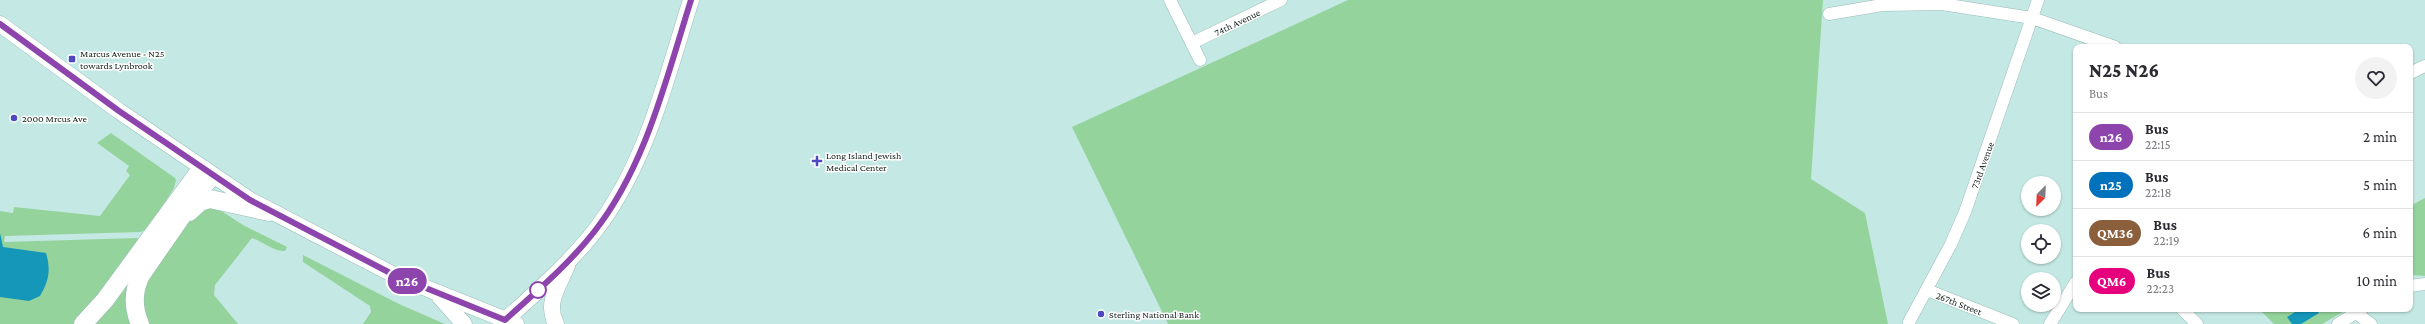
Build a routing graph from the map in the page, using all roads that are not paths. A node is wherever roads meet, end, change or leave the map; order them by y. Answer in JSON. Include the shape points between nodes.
{"nodes":[{"id":1,"x":691,"y":0,"type":"edge"},
{"id":2,"x":1170,"y":0,"type":"edge"},
{"id":3,"x":1281,"y":0,"type":"edge"},
{"id":4,"x":2038,"y":0,"type":"edge"},
{"id":5,"x":1829,"y":14,"type":"dead end"},
{"id":6,"x":2032,"y":18,"type":"junction"},
{"id":7,"x":0,"y":24,"type":"edge"},
{"id":8,"x":1192,"y":43,"type":"junction"},
{"id":9,"x":2106,"y":44,"type":"edge"},
{"id":10,"x":1200,"y":60,"type":"dead end"},
{"id":11,"x":2425,"y":66,"type":"edge"},
{"id":12,"x":2413,"y":72,"type":"edge"},
{"id":13,"x":207,"y":173,"type":"junction"},
{"id":14,"x":269,"y":212,"type":"junction"},
{"id":15,"x":177,"y":224,"type":"junction"},
{"id":16,"x":571,"y":258,"type":"junction"},
{"id":17,"x":2425,"y":284,"type":"edge"},
{"id":18,"x":2413,"y":286,"type":"edge"},
{"id":19,"x":2073,"y":287,"type":"edge"},
{"id":20,"x":1927,"y":290,"type":"junction"},
{"id":21,"x":438,"y":294,"type":"junction"},
{"id":22,"x":2185,"y":312,"type":"edge"},
{"id":23,"x":2357,"y":312,"type":"edge"},
{"id":24,"x":2360,"y":312,"type":"edge"},
{"id":25,"x":1909,"y":322,"type":"dead end"},
{"id":26,"x":507,"y":323,"type":"edge"},
{"id":27,"x":83,"y":324,"type":"edge"},
{"id":28,"x":140,"y":324,"type":"edge"},
{"id":29,"x":464,"y":324,"type":"edge"},
{"id":30,"x":556,"y":324,"type":"edge"},
{"id":31,"x":2013,"y":324,"type":"edge"},
{"id":32,"x":2050,"y":324,"type":"edge"},
{"id":33,"x":2197,"y":324,"type":"edge"},
{"id":34,"x":2338,"y":324,"type":"edge"},
{"id":35,"x":2371,"y":324,"type":"edge"}],
"edges":[{"from":1,"to":16,"type":"main road","via":[[659,101],[631,171],[594,231]]},
{"from":2,"to":8,"type":"street"},
{"from":3,"to":8,"type":"street","name":"74th Avenue"},
{"from":4,"to":6,"type":"street","name":"73rd Avenue"},
{"from":5,"to":6,"type":"street","via":[[1882,5],[1942,4]]},
{"from":6,"to":9,"type":"street"},
{"from":6,"to":20,"type":"street","name":"73rd Avenue","via":[[1965,212]]},
{"from":7,"to":13,"type":"main road"},
{"from":8,"to":10,"type":"street"},
{"from":11,"to":12,"type":"street"},
{"from":13,"to":14,"type":"main road"},
{"from":13,"to":15,"type":"highway","via":[[202,187]]},
{"from":13,"to":27,"type":"highway"},
{"from":14,"to":15,"type":"highway","via":[[206,199],[197,204]]},
{"from":14,"to":21,"type":"main road"},
{"from":15,"to":28,"type":"highway","via":[[138,280],[134,304]]},
{"from":16,"to":26,"type":"main road"},
{"from":16,"to":30,"type":"main road","via":[[551,303],[551,312]]},
{"from":17,"to":18,"type":"street"},
{"from":19,"to":32,"type":"street"},
{"from":20,"to":25,"type":"street","name":"73rd Avenue"},
{"from":20,"to":31,"type":"street","name":"267th Street"},
{"from":21,"to":26,"type":"main road"},
{"from":21,"to":29,"type":"main road"},
{"from":22,"to":33,"type":"street"},
{"from":23,"to":34,"type":"street"},
{"from":24,"to":35,"type":"street"}]}
